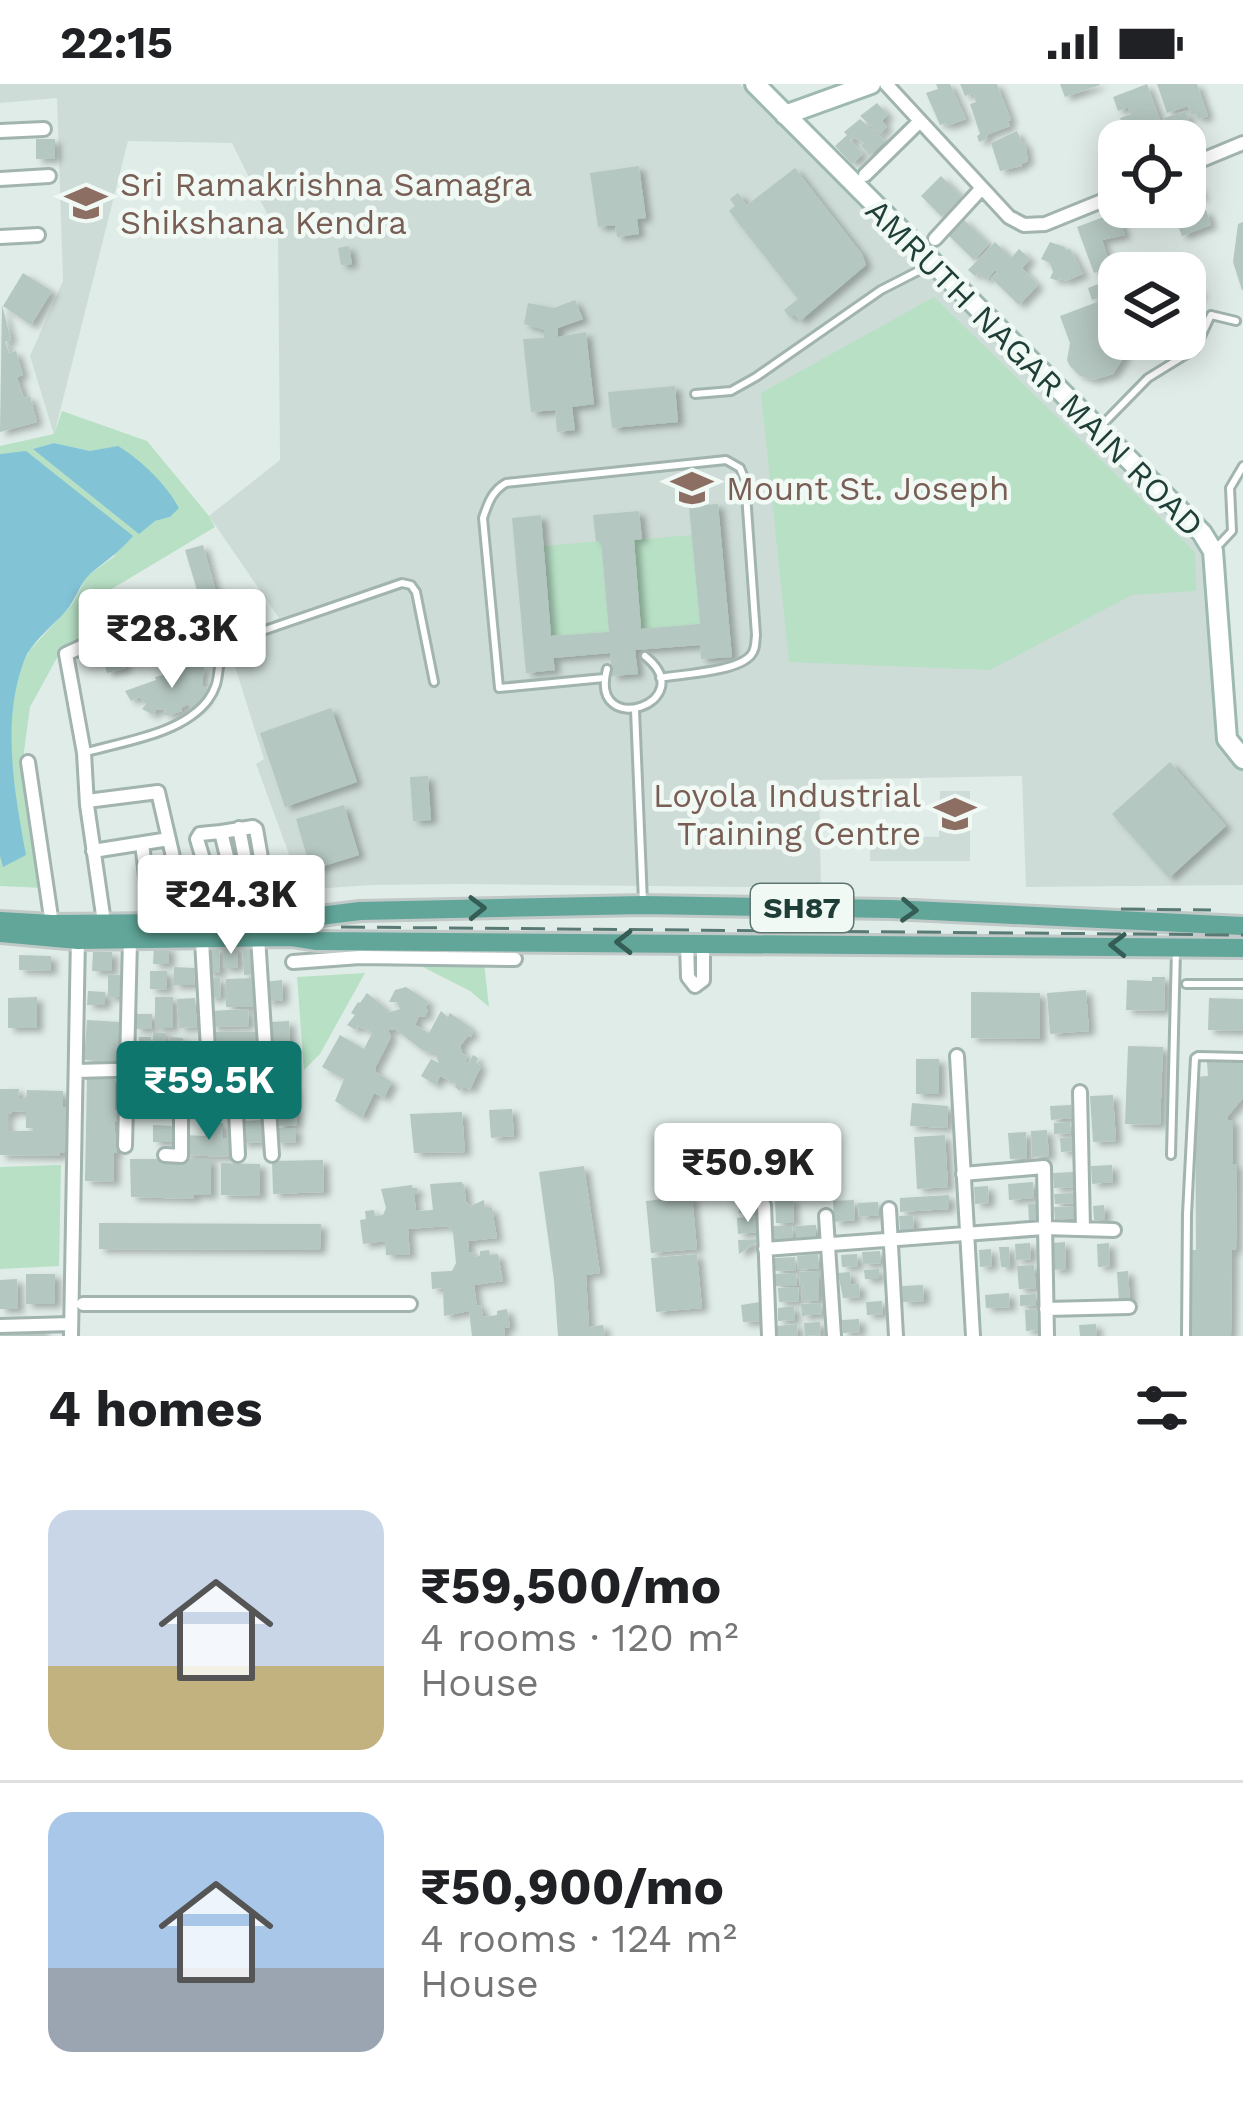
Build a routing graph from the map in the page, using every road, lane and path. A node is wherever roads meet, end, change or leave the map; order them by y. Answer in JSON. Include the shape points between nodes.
{"nodes":[{"id":1,"x":755,"y":84,"type":"edge"},
{"id":2,"x":871,"y":84,"type":"edge"},
{"id":3,"x":886,"y":84,"type":"edge"},
{"id":4,"x":785,"y":116,"type":"junction"},
{"id":5,"x":920,"y":121,"type":"junction"},
{"id":6,"x":44,"y":129,"type":"dead end"},
{"id":7,"x":0,"y":131,"type":"edge"},
{"id":8,"x":1243,"y":143,"type":"edge"},
{"id":9,"x":1206,"y":158,"type":"edge"},
{"id":10,"x":865,"y":175,"type":"dead end"},
{"id":11,"x":50,"y":176,"type":"dead end"},
{"id":12,"x":0,"y":179,"type":"edge"},
{"id":13,"x":982,"y":188,"type":"junction"},
{"id":14,"x":1098,"y":203,"type":"edge"},
{"id":15,"x":38,"y":236,"type":"dead end"},
{"id":16,"x":0,"y":237,"type":"edge"},
{"id":17,"x":935,"y":239,"type":"dead end"},
{"id":18,"x":933,"y":264,"type":"junction"},
{"id":19,"x":1236,"y":321,"type":"dead end"},
{"id":20,"x":695,"y":394,"type":"dead end"},
{"id":21,"x":1098,"y":429,"type":"junction"},
{"id":22,"x":1243,"y":466,"type":"edge"},
{"id":23,"x":1213,"y":551,"type":"junction"},
{"id":24,"x":196,"y":608,"type":"dead end"},
{"id":25,"x":645,"y":656,"type":"dead end"},
{"id":26,"x":660,"y":677,"type":"junction"},
{"id":27,"x":434,"y":682,"type":"dead end"},
{"id":28,"x":634,"y":710,"type":"junction"},
{"id":29,"x":84,"y":753,"type":"junction"},
{"id":30,"x":1242,"y":756,"type":"edge"},
{"id":31,"x":28,"y":762,"type":"dead end"},
{"id":32,"x":86,"y":801,"type":"junction"},
{"id":33,"x":239,"y":829,"type":"junction"},
{"id":34,"x":221,"y":832,"type":"junction"},
{"id":35,"x":169,"y":839,"type":"junction"},
{"id":36,"x":142,"y":844,"type":"junction"},
{"id":37,"x":94,"y":851,"type":"junction"},
{"id":38,"x":212,"y":889,"type":"dead end"},
{"id":39,"x":269,"y":904,"type":"dead end"},
{"id":40,"x":643,"y":905,"type":"junction"},
{"id":41,"x":395,"y":910,"type":"junction"},
{"id":42,"x":1077,"y":918,"type":"junction"},
{"id":43,"x":0,"y":921,"type":"edge"},
{"id":44,"x":104,"y":922,"type":"junction"},
{"id":45,"x":152,"y":922,"type":"junction"},
{"id":46,"x":188,"y":922,"type":"junction"},
{"id":47,"x":52,"y":924,"type":"junction"},
{"id":48,"x":1243,"y":926,"type":"edge"},
{"id":49,"x":253,"y":927,"type":"junction"},
{"id":50,"x":78,"y":931,"type":"junction"},
{"id":51,"x":0,"y":934,"type":"edge"},
{"id":52,"x":130,"y":940,"type":"junction"},
{"id":53,"x":202,"y":940,"type":"junction"},
{"id":54,"x":397,"y":941,"type":"junction"},
{"id":55,"x":1077,"y":945,"type":"junction"},
{"id":56,"x":1176,"y":946,"type":"junction"},
{"id":57,"x":1243,"y":948,"type":"edge"},
{"id":58,"x":515,"y":958,"type":"dead end"},
{"id":59,"x":292,"y":962,"type":"dead end"},
{"id":60,"x":1186,"y":984,"type":"dead end"},
{"id":61,"x":1243,"y":984,"type":"edge"},
{"id":62,"x":957,"y":1056,"type":"dead end"},
{"id":63,"x":1243,"y":1057,"type":"edge"},
{"id":64,"x":267,"y":1066,"type":"junction"},
{"id":65,"x":234,"y":1067,"type":"junction"},
{"id":66,"x":209,"y":1068,"type":"junction"},
{"id":67,"x":181,"y":1069,"type":"junction"},
{"id":68,"x":128,"y":1070,"type":"junction"},
{"id":69,"x":76,"y":1071,"type":"junction"},
{"id":70,"x":1080,"y":1092,"type":"dead end"},
{"id":71,"x":125,"y":1146,"type":"dead end"},
{"id":72,"x":165,"y":1155,"type":"dead end"},
{"id":73,"x":238,"y":1155,"type":"dead end"},
{"id":74,"x":272,"y":1155,"type":"dead end"},
{"id":75,"x":1171,"y":1155,"type":"dead end"},
{"id":76,"x":963,"y":1174,"type":"junction"},
{"id":77,"x":764,"y":1205,"type":"dead end"},
{"id":78,"x":889,"y":1209,"type":"dead end"},
{"id":79,"x":826,"y":1216,"type":"dead end"},
{"id":80,"x":1044,"y":1228,"type":"junction"},
{"id":81,"x":1083,"y":1229,"type":"junction"},
{"id":82,"x":1114,"y":1230,"type":"dead end"},
{"id":83,"x":966,"y":1234,"type":"junction"},
{"id":84,"x":890,"y":1241,"type":"junction"},
{"id":85,"x":828,"y":1246,"type":"junction"},
{"id":86,"x":765,"y":1249,"type":"junction"},
{"id":87,"x":83,"y":1304,"type":"dead end"},
{"id":88,"x":410,"y":1304,"type":"dead end"},
{"id":89,"x":1129,"y":1307,"type":"dead end"},
{"id":90,"x":1046,"y":1309,"type":"junction"},
{"id":91,"x":0,"y":1326,"type":"edge"},
{"id":92,"x":71,"y":1330,"type":"edge"},
{"id":93,"x":769,"y":1336,"type":"edge"},
{"id":94,"x":834,"y":1336,"type":"edge"},
{"id":95,"x":896,"y":1336,"type":"edge"},
{"id":96,"x":973,"y":1336,"type":"edge"},
{"id":97,"x":1047,"y":1336,"type":"edge"},
{"id":98,"x":1186,"y":1336,"type":"edge"}],
"edges":[{"from":1,"to":4,"type":"main road","name":"AMRUTH NAGAR MAIN ROAD"},
{"from":2,"to":4,"type":"main road"},
{"from":3,"to":5,"type":"street"},
{"from":4,"to":18,"type":"main road","name":"AMRUTH NAGAR MAIN ROAD"},
{"from":5,"to":10,"type":"street"},
{"from":5,"to":13,"type":"street"},
{"from":6,"to":7,"type":"street"},
{"from":8,"to":9,"type":"street"},
{"from":11,"to":12,"type":"street"},
{"from":13,"to":14,"type":"street","via":[[1024,225]]},
{"from":13,"to":17,"type":"street"},
{"from":15,"to":16,"type":"street"},
{"from":18,"to":20,"type":"lane","via":[[880,290],[744,384]]},
{"from":18,"to":21,"type":"main road","name":"AMRUTH NAGAR MAIN ROAD"},
{"from":19,"to":21,"type":"lane","via":[[1211,315],[1195,349],[1148,378]]},
{"from":21,"to":23,"type":"main road","name":"AMRUTH NAGAR MAIN ROAD"},
{"from":22,"to":23,"type":"lane","via":[[1230,488],[1232,531]]},
{"from":23,"to":30,"type":"main road","name":"AMRUTH NAGAR MAIN ROAD","via":[[1227,739]]},
{"from":24,"to":29,"type":"street","via":[[66,654]]},
{"from":25,"to":26,"type":"lane"},
{"from":26,"to":28,"type":"lane","via":[[651,703]]},
{"from":26,"to":28,"type":"lane","via":[[732,666],[754,651],[740,467],[726,460],[496,488],[483,518],[500,688],[606,674],[611,701]]},
{"from":27,"to":29,"type":"lane","via":[[416,592],[402,584],[242,638],[224,650],[200,709],[169,728]]},
{"from":28,"to":40,"type":"lane"},
{"from":29,"to":32,"type":"street"},
{"from":31,"to":47,"type":"street"},
{"from":32,"to":35,"type":"street","via":[[158,792]]},
{"from":32,"to":37,"type":"street"},
{"from":33,"to":34,"type":"street"},
{"from":33,"to":39,"type":"street","via":[[257,832]]},
{"from":33,"to":49,"type":"street"},
{"from":34,"to":38,"type":"street","via":[[197,839]]},
{"from":34,"to":49,"type":"street"},
{"from":35,"to":36,"type":"street"},
{"from":35,"to":46,"type":"street"},
{"from":36,"to":37,"type":"street"},
{"from":36,"to":45,"type":"street"},
{"from":37,"to":44,"type":"street"},
{"from":41,"to":40,"type":"main road","number":"SH87","one_way":true},
{"from":40,"to":42,"type":"main road","number":"SH87","one_way":true},
{"from":41,"to":49,"type":"main road","number":"SH87"},
{"from":41,"to":54,"type":"main road"},
{"from":42,"to":48,"type":"main road","number":"SH87"},
{"from":42,"to":55,"type":"main road"},
{"from":43,"to":47,"type":"main road","number":"SH87"},
{"from":44,"to":45,"type":"main road","number":"SH87"},
{"from":44,"to":50,"type":"main road","number":"SH87"},
{"from":45,"to":46,"type":"main road","number":"SH87"},
{"from":46,"to":49,"type":"main road","number":"SH87"},
{"from":47,"to":50,"type":"main road","number":"SH87"},
{"from":49,"to":53,"type":"main road"},
{"from":49,"to":54,"type":"main road","number":"SH87"},
{"from":49,"to":64,"type":"street"},
{"from":50,"to":51,"type":"main road"},
{"from":50,"to":52,"type":"main road"},
{"from":50,"to":69,"type":"street"},
{"from":52,"to":53,"type":"main road"},
{"from":52,"to":68,"type":"street"},
{"from":53,"to":66,"type":"street"},
{"from":55,"to":54,"type":"main road","number":"SH87","one_way":true},
{"from":56,"to":55,"type":"main road","number":"SH87","one_way":true},
{"from":56,"to":57,"type":"main road","number":"SH87"},
{"from":56,"to":75,"type":"lane"},
{"from":58,"to":59,"type":"street"},
{"from":60,"to":61,"type":"lane"},
{"from":62,"to":76,"type":"street"},
{"from":63,"to":98,"type":"lane","via":[[1195,1058]]},
{"from":64,"to":65,"type":"street"},
{"from":64,"to":74,"type":"street"},
{"from":65,"to":66,"type":"street"},
{"from":65,"to":73,"type":"street"},
{"from":66,"to":67,"type":"street"},
{"from":67,"to":68,"type":"street"},
{"from":67,"to":72,"type":"street","via":[[181,1156]]},
{"from":68,"to":69,"type":"street"},
{"from":68,"to":71,"type":"street"},
{"from":69,"to":92,"type":"street"},
{"from":70,"to":81,"type":"street"},
{"from":76,"to":80,"type":"street","via":[[1044,1166]]},
{"from":76,"to":83,"type":"street"},
{"from":77,"to":86,"type":"street"},
{"from":78,"to":84,"type":"street"},
{"from":79,"to":85,"type":"street"},
{"from":80,"to":81,"type":"street"},
{"from":80,"to":83,"type":"street"},
{"from":80,"to":90,"type":"street"},
{"from":81,"to":82,"type":"street"},
{"from":83,"to":84,"type":"street"},
{"from":83,"to":96,"type":"street"},
{"from":84,"to":85,"type":"street"},
{"from":84,"to":95,"type":"street"},
{"from":85,"to":86,"type":"street"},
{"from":85,"to":94,"type":"street"},
{"from":86,"to":93,"type":"street"},
{"from":87,"to":88,"type":"street"},
{"from":89,"to":90,"type":"street"},
{"from":90,"to":97,"type":"street"},
{"from":91,"to":92,"type":"street"}]}
